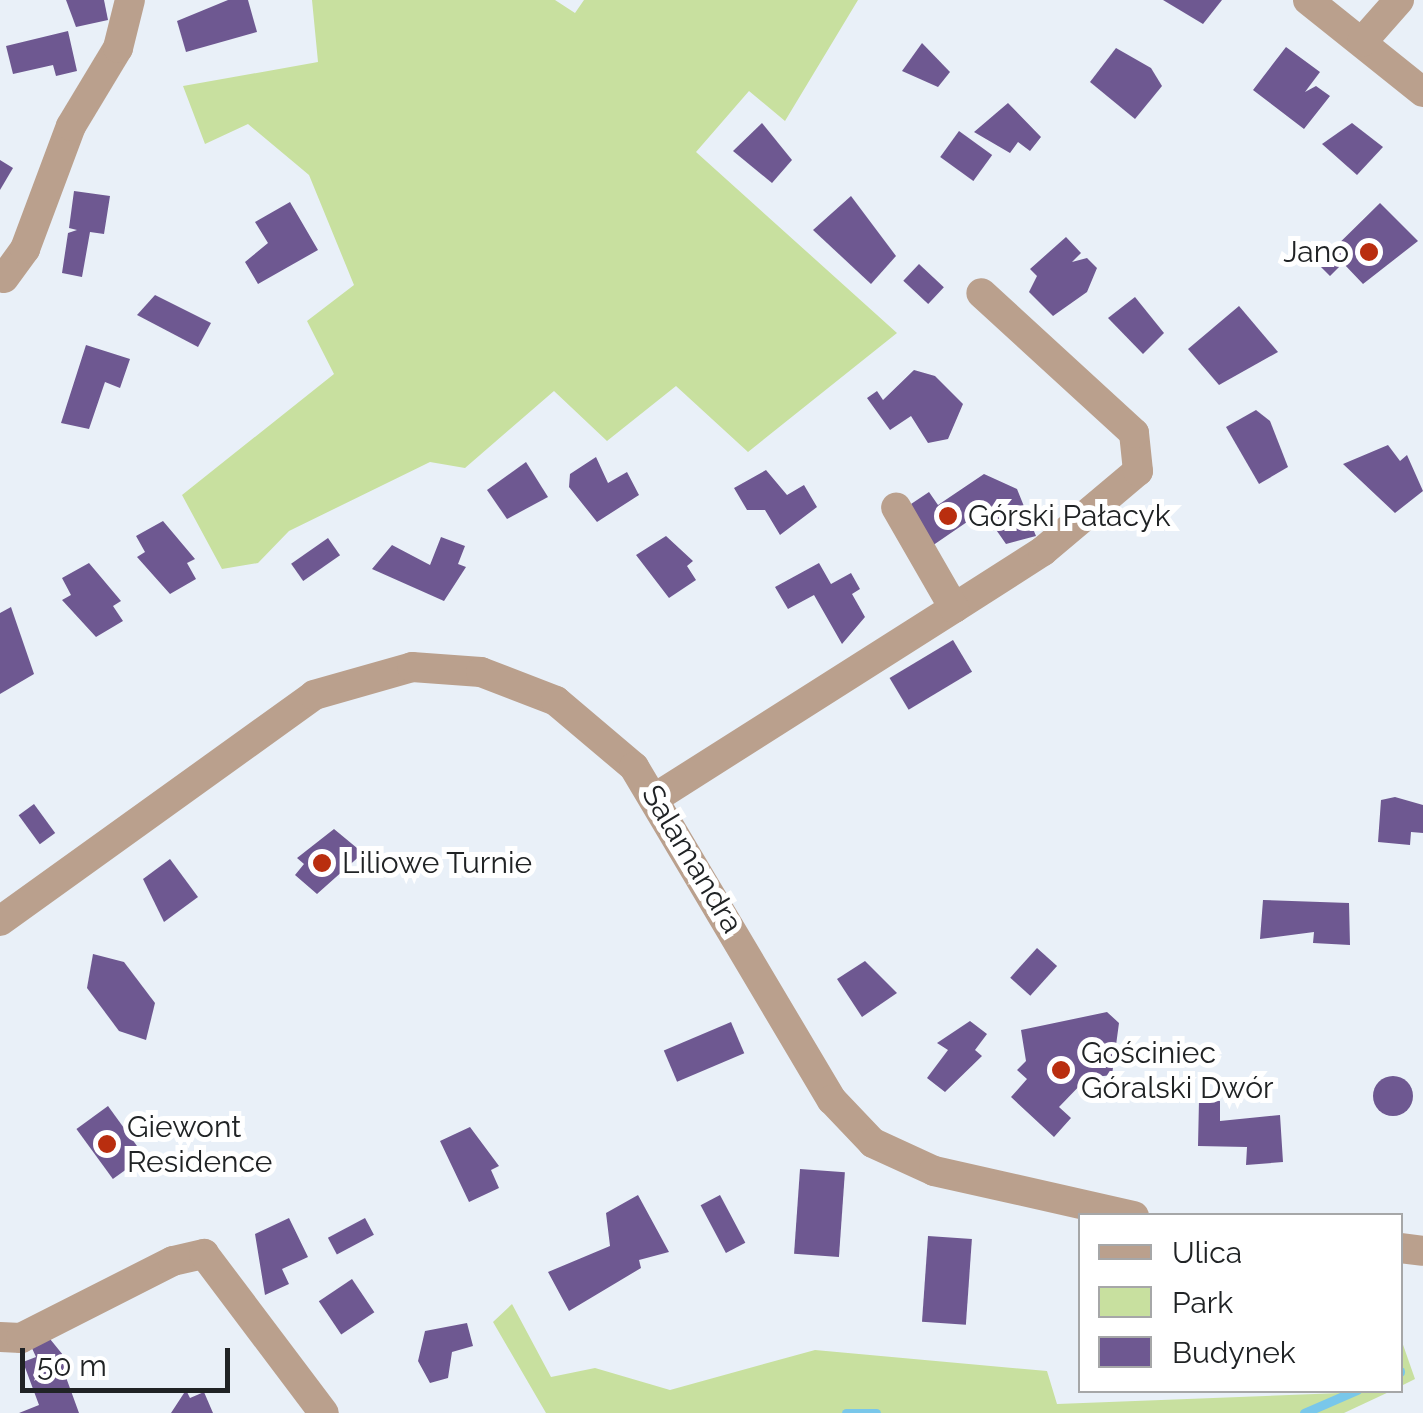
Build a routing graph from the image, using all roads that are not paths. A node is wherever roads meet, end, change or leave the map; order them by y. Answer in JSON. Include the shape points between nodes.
{"nodes":[{"id":1,"x":130,"y":0,"type":"edge"},
{"id":2,"x":1308,"y":0,"type":"edge"},
{"id":3,"x":1399,"y":0,"type":"edge"},
{"id":4,"x":1362,"y":42,"type":"junction"},
{"id":5,"x":1423,"y":92,"type":"edge"},
{"id":6,"x":4,"y":278,"type":"dead end"},
{"id":7,"x":981,"y":292,"type":"dead end"},
{"id":8,"x":896,"y":507,"type":"dead end"},
{"id":9,"x":954,"y":608,"type":"junction"},
{"id":10,"x":658,"y":796,"type":"junction"},
{"id":11,"x":0,"y":921,"type":"edge"},
{"id":12,"x":1120,"y":1213,"type":"edge"},
{"id":13,"x":0,"y":1337,"type":"edge"},
{"id":14,"x":324,"y":1413,"type":"edge"}],
"edges":[{"from":1,"to":6,"type":"street","via":[[118,48],[71,126],[24,250]]},
{"from":2,"to":4,"type":"street"},
{"from":3,"to":4,"type":"street"},
{"from":4,"to":5,"type":"street"},
{"from":7,"to":9,"type":"street","via":[[1134,434],[1138,472],[1043,552]]},
{"from":8,"to":9,"type":"street"},
{"from":9,"to":10,"type":"street"},
{"from":10,"to":11,"type":"street","name":"Salamandra","via":[[592,726],[531,690],[444,667],[380,671],[285,714]]},
{"from":10,"to":12,"type":"street","name":"Salamandra","via":[[832,1100],[873,1143],[934,1172]]},
{"from":13,"to":14,"type":"street","via":[[21,1338],[204,1254]]}]}
